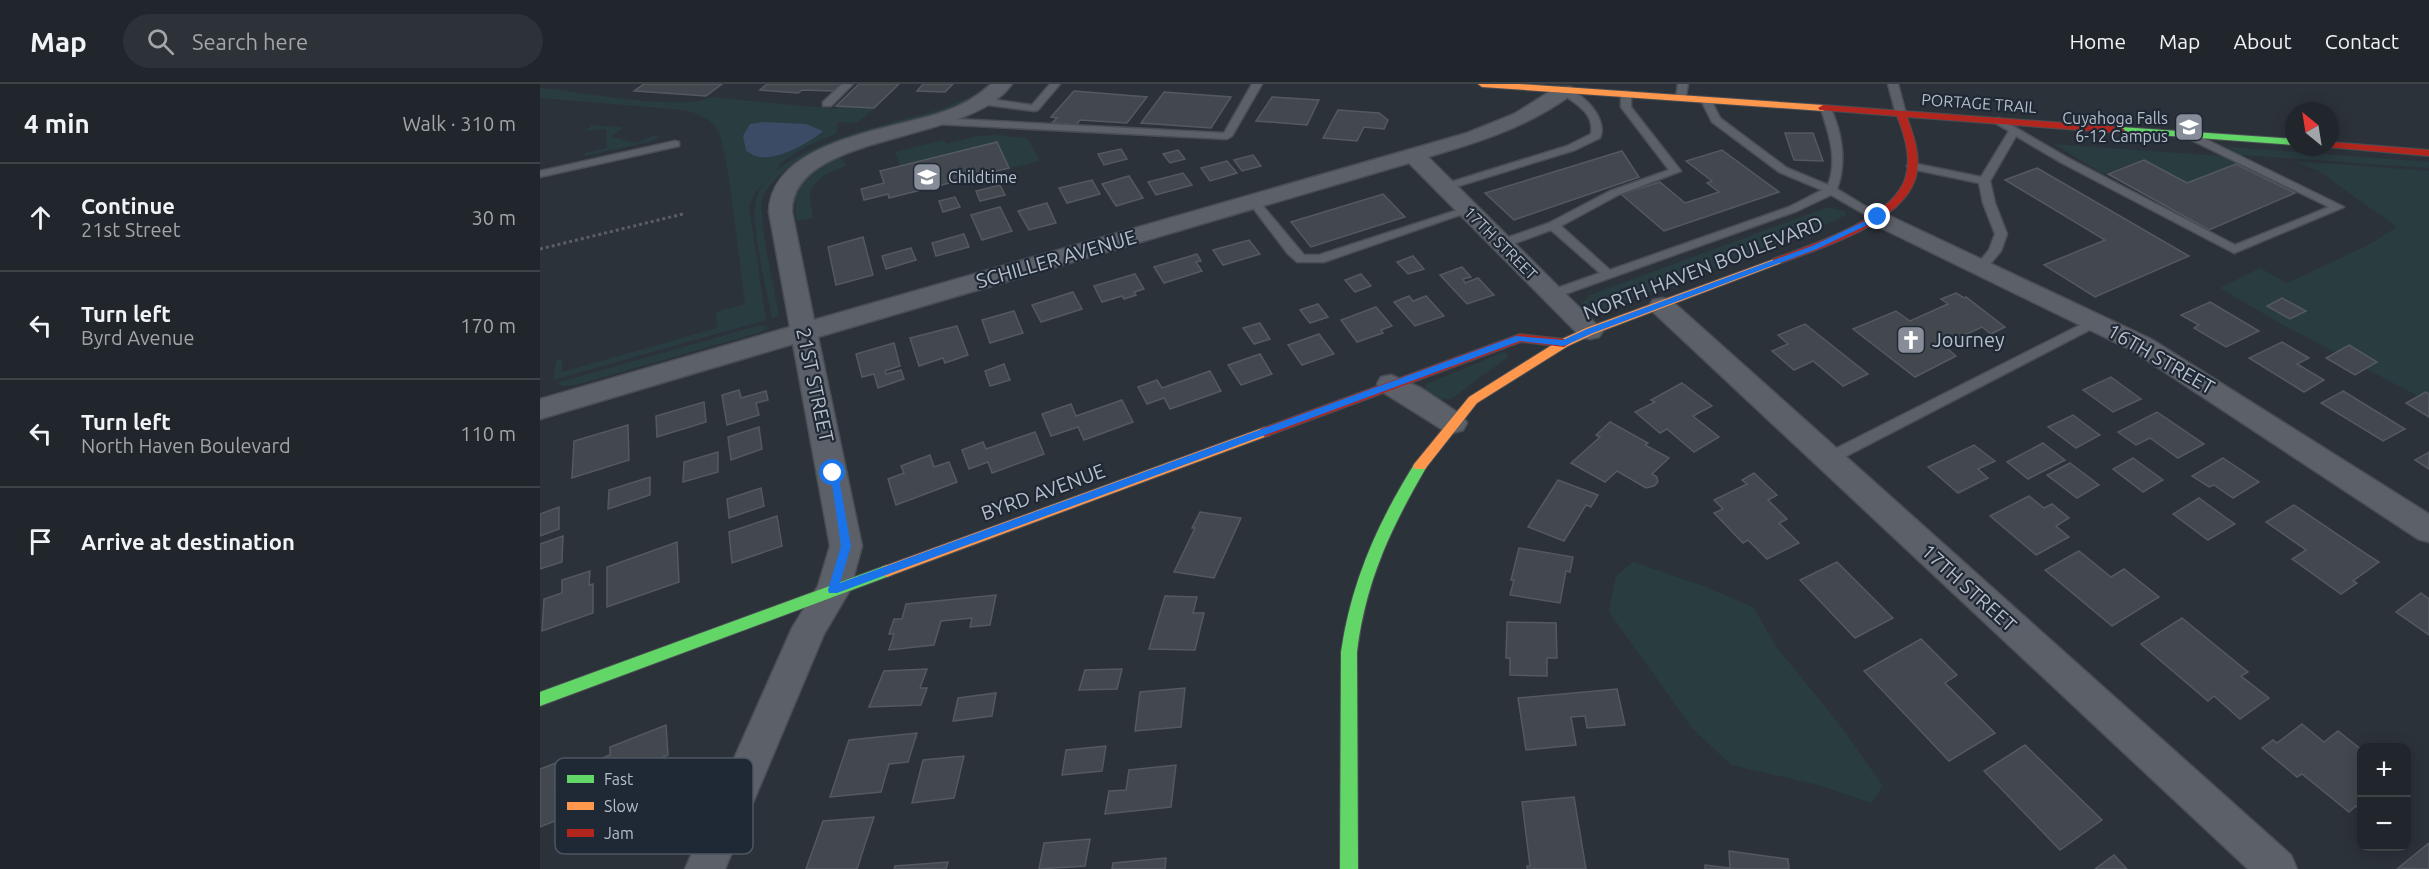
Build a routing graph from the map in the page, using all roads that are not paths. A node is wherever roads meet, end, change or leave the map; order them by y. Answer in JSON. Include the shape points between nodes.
{"nodes":[{"id":1,"x":848,"y":84,"type":"edge"},
{"id":2,"x":1055,"y":84,"type":"edge"},
{"id":3,"x":1257,"y":84,"type":"edge"},
{"id":4,"x":1482,"y":84,"type":"edge"},
{"id":5,"x":1683,"y":84,"type":"edge"},
{"id":6,"x":1893,"y":84,"type":"edge"},
{"id":7,"x":1573,"y":89,"type":"edge"},
{"id":8,"x":992,"y":93,"type":"edge"},
{"id":9,"x":1626,"y":94,"type":"junction"},
{"id":10,"x":1681,"y":98,"type":"junction"},
{"id":11,"x":1706,"y":100,"type":"junction"},
{"id":12,"x":826,"y":104,"type":"dead end"},
{"id":13,"x":1826,"y":109,"type":"junction"},
{"id":14,"x":1901,"y":114,"type":"junction"},
{"id":15,"x":936,"y":121,"type":"junction"},
{"id":16,"x":1999,"y":121,"type":"junction"},
{"id":17,"x":2014,"y":131,"type":"junction"},
{"id":18,"x":2187,"y":135,"type":"junction"},
{"id":19,"x":2285,"y":141,"type":"edge"},
{"id":20,"x":675,"y":144,"type":"dead end"},
{"id":21,"x":2339,"y":146,"type":"edge"},
{"id":22,"x":2429,"y":153,"type":"edge"},
{"id":23,"x":1412,"y":154,"type":"junction"},
{"id":24,"x":1912,"y":166,"type":"junction"},
{"id":25,"x":540,"y":174,"type":"edge"},
{"id":26,"x":1984,"y":181,"type":"junction"},
{"id":27,"x":1445,"y":187,"type":"junction"},
{"id":28,"x":1831,"y":190,"type":"junction"},
{"id":29,"x":1254,"y":201,"type":"junction"},
{"id":30,"x":1468,"y":210,"type":"junction"},
{"id":31,"x":1878,"y":217,"type":"junction"},
{"id":32,"x":1553,"y":225,"type":"junction"},
{"id":33,"x":1503,"y":244,"type":"junction"},
{"id":34,"x":1981,"y":267,"type":"junction"},
{"id":35,"x":1609,"y":275,"type":"junction"},
{"id":36,"x":1553,"y":294,"type":"junction"},
{"id":37,"x":1662,"y":306,"type":"junction"},
{"id":38,"x":2096,"y":321,"type":"junction"},
{"id":39,"x":1590,"y":331,"type":"junction"},
{"id":40,"x":804,"y":333,"type":"junction"},
{"id":41,"x":1564,"y":343,"type":"junction"},
{"id":42,"x":1391,"y":384,"type":"junction"},
{"id":43,"x":540,"y":409,"type":"edge"},
{"id":44,"x":1453,"y":423,"type":"junction"},
{"id":45,"x":1828,"y":459,"type":"junction"},
{"id":46,"x":2429,"y":530,"type":"edge"},
{"id":47,"x":833,"y":590,"type":"junction"},
{"id":48,"x":540,"y":699,"type":"edge"},
{"id":49,"x":753,"y":758,"type":"edge"},
{"id":50,"x":711,"y":854,"type":"edge"},
{"id":51,"x":705,"y":869,"type":"edge"},
{"id":52,"x":1349,"y":869,"type":"edge"},
{"id":53,"x":2277,"y":869,"type":"edge"}],
"edges":[{"from":1,"to":12,"type":"lane"},
{"from":2,"to":8,"type":"lane","via":[[1034,108]]},
{"from":3,"to":15,"type":"lane","via":[[1227,136]]},
{"from":4,"to":7,"type":"street","name":"PORTAGE TRAIL"},
{"from":5,"to":10,"type":"lane"},
{"from":6,"to":14,"type":"lane"},
{"from":7,"to":9,"type":"street","name":"PORTAGE TRAIL"},
{"from":7,"to":23,"type":"street","name":"SCHILLER AVENUE","via":[[1515,123]]},
{"from":7,"to":27,"type":"lane","via":[[1597,117],[1600,126],[1596,136],[1571,148]]},
{"from":8,"to":15,"type":"street","name":"21ST STREET","via":[[963,111]]},
{"from":9,"to":10,"type":"street","name":"PORTAGE TRAIL"},
{"from":9,"to":32,"type":"lane","via":[[1626,107],[1676,171],[1614,193]]},
{"from":10,"to":11,"type":"street","name":"PORTAGE TRAIL"},
{"from":11,"to":13,"type":"street","name":"PORTAGE TRAIL"},
{"from":11,"to":28,"type":"lane","via":[[1716,120],[1783,170]]},
{"from":13,"to":14,"type":"street","name":"PORTAGE TRAIL"},
{"from":13,"to":28,"type":"lane","via":[[1837,142],[1839,174]]},
{"from":14,"to":16,"type":"street","name":"PORTAGE TRAIL"},
{"from":14,"to":24,"type":"street","name":"NORTH HAVEN BOULEVARD","via":[[1911,140]]},
{"from":15,"to":40,"type":"street","name":"21ST STREET","via":[[843,147],[809,166],[789,183],[780,204]]},
{"from":16,"to":17,"type":"lane"},
{"from":16,"to":18,"type":"street","name":"PORTAGE TRAIL"},
{"from":17,"to":18,"type":"lane","via":[[2234,249],[2338,207]]},
{"from":17,"to":26,"type":"lane"},
{"from":18,"to":19,"type":"street","name":"PORTAGE TRAIL"},
{"from":20,"to":25,"type":"lane"},
{"from":21,"to":22,"type":"street"},
{"from":23,"to":27,"type":"street","name":"17TH STREET"},
{"from":23,"to":29,"type":"street","name":"SCHILLER AVENUE"},
{"from":24,"to":26,"type":"lane"},
{"from":24,"to":31,"type":"street","name":"NORTH HAVEN BOULEVARD","via":[[1905,191]]},
{"from":26,"to":34,"type":"lane","via":[[2001,234],[1995,251]]},
{"from":27,"to":30,"type":"street","name":"17TH STREET"},
{"from":28,"to":31,"type":"lane"},
{"from":28,"to":35,"type":"lane","via":[[1793,209]]},
{"from":29,"to":30,"type":"lane","via":[[1302,259],[1320,259]]},
{"from":29,"to":40,"type":"street","name":"SCHILLER AVENUE"},
{"from":30,"to":33,"type":"street","name":"17TH STREET"},
{"from":31,"to":34,"type":"street","name":"16TH STREET"},
{"from":31,"to":37,"type":"street","name":"NORTH HAVEN BOULEVARD","via":[[1814,248]]},
{"from":32,"to":33,"type":"lane"},
{"from":32,"to":35,"type":"lane"},
{"from":33,"to":36,"type":"street","name":"17TH STREET"},
{"from":34,"to":38,"type":"street","name":"16TH STREET"},
{"from":35,"to":36,"type":"lane"},
{"from":36,"to":39,"type":"street","name":"17TH STREET"},
{"from":37,"to":39,"type":"street","name":"NORTH HAVEN BOULEVARD"},
{"from":37,"to":45,"type":"street","name":"17TH STREET"},
{"from":38,"to":45,"type":"lane"},
{"from":38,"to":46,"type":"street","name":"16TH STREET","via":[[2221,394]]},
{"from":39,"to":41,"type":"street","name":"NORTH HAVEN BOULEVARD"},
{"from":40,"to":43,"type":"street","name":"SCHILLER AVENUE"},
{"from":40,"to":47,"type":"street","name":"21ST STREET","via":[[846,546]]},
{"from":41,"to":42,"type":"street","name":"BYRD AVENUE","via":[[1520,338]]},
{"from":41,"to":44,"type":"street","name":"NORTH HAVEN BOULEVARD","via":[[1473,400]]},
{"from":42,"to":44,"type":"street"},
{"from":42,"to":47,"type":"street","name":"BYRD AVENUE"},
{"from":44,"to":52,"type":"street","name":"NORTH HAVEN BOULEVARD","via":[[1395,505],[1375,546],[1352,619],[1347,735]]},
{"from":45,"to":53,"type":"street","name":"17TH STREET"},
{"from":47,"to":48,"type":"street","name":"BYRD AVENUE"},
{"from":47,"to":49,"type":"street","name":"21ST STREET","via":[[809,628]]},
{"from":50,"to":51,"type":"street","name":"21ST STREET"}]}
